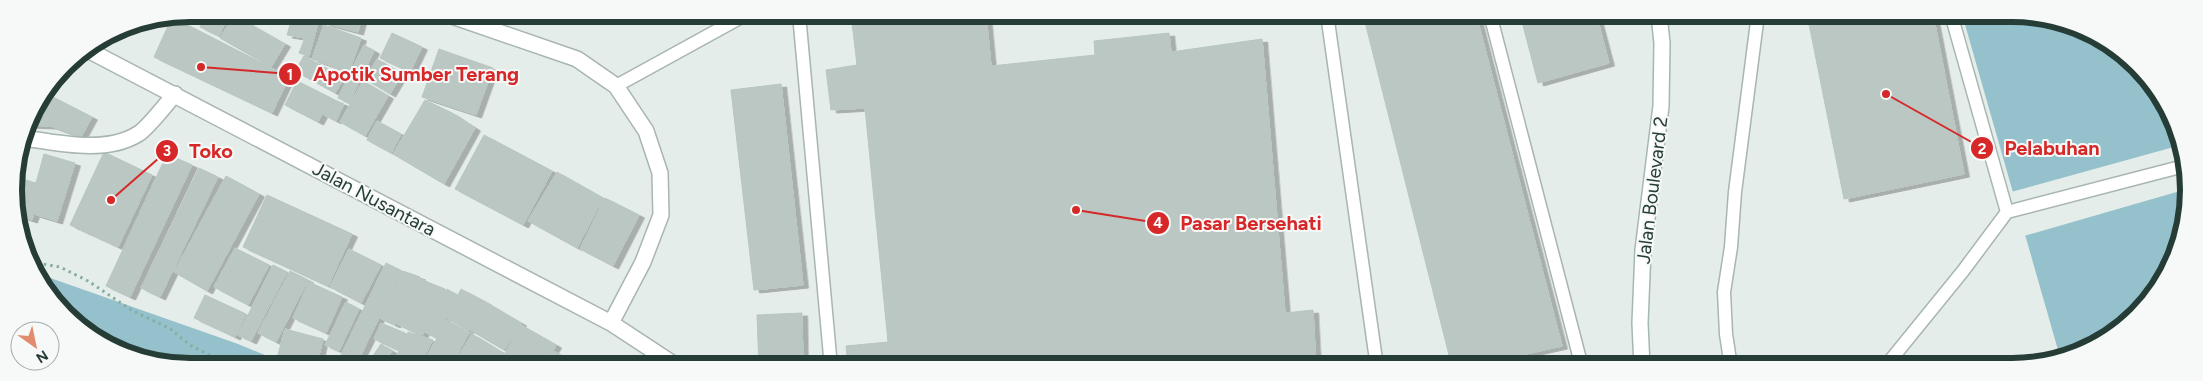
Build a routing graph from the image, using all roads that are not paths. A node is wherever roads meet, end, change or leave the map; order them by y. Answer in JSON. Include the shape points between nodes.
{"nodes":[{"id":1,"x":470,"y":22,"type":"edge"},
{"id":2,"x":733,"y":22,"type":"edge"},
{"id":3,"x":800,"y":22,"type":"edge"},
{"id":4,"x":1328,"y":23,"type":"edge"},
{"id":5,"x":1492,"y":23,"type":"edge"},
{"id":6,"x":1660,"y":23,"type":"edge"},
{"id":7,"x":1757,"y":23,"type":"edge"},
{"id":8,"x":1954,"y":23,"type":"edge"},
{"id":9,"x":94,"y":53,"type":"edge"},
{"id":10,"x":616,"y":86,"type":"junction"},
{"id":11,"x":175,"y":94,"type":"junction"},
{"id":12,"x":31,"y":139,"type":"edge"},
{"id":13,"x":2179,"y":167,"type":"edge"},
{"id":14,"x":2007,"y":212,"type":"junction"},
{"id":15,"x":611,"y":323,"type":"junction"},
{"id":16,"x":665,"y":358,"type":"edge"},
{"id":17,"x":830,"y":358,"type":"edge"},
{"id":18,"x":1376,"y":358,"type":"edge"},
{"id":19,"x":1580,"y":358,"type":"edge"},
{"id":20,"x":1642,"y":358,"type":"edge"},
{"id":21,"x":1730,"y":358,"type":"edge"},
{"id":22,"x":1893,"y":358,"type":"edge"}],
"edges":[{"from":1,"to":10,"type":"street","via":[[577,59]]},
{"from":2,"to":10,"type":"lane"},
{"from":3,"to":17,"type":"lane"},
{"from":4,"to":18,"type":"lane"},
{"from":5,"to":19,"type":"lane"},
{"from":6,"to":20,"type":"street","name":"Jalan Boulevard 2","via":[[1661,106],[1643,250]]},
{"from":7,"to":21,"type":"lane","via":[[1724,292]]},
{"from":8,"to":14,"type":"lane"},
{"from":9,"to":11,"type":"street","name":"Jalan Nusantara"},
{"from":10,"to":15,"type":"street","via":[[646,131],[660,173],[661,215],[643,262]]},
{"from":11,"to":12,"type":"street","via":[[139,134],[112,143],[84,146]]},
{"from":11,"to":15,"type":"street","name":"Jalan Nusantara"},
{"from":13,"to":14,"type":"lane"},
{"from":14,"to":22,"type":"lane"},
{"from":15,"to":16,"type":"street","name":"Jalan Nusantara"}]}
